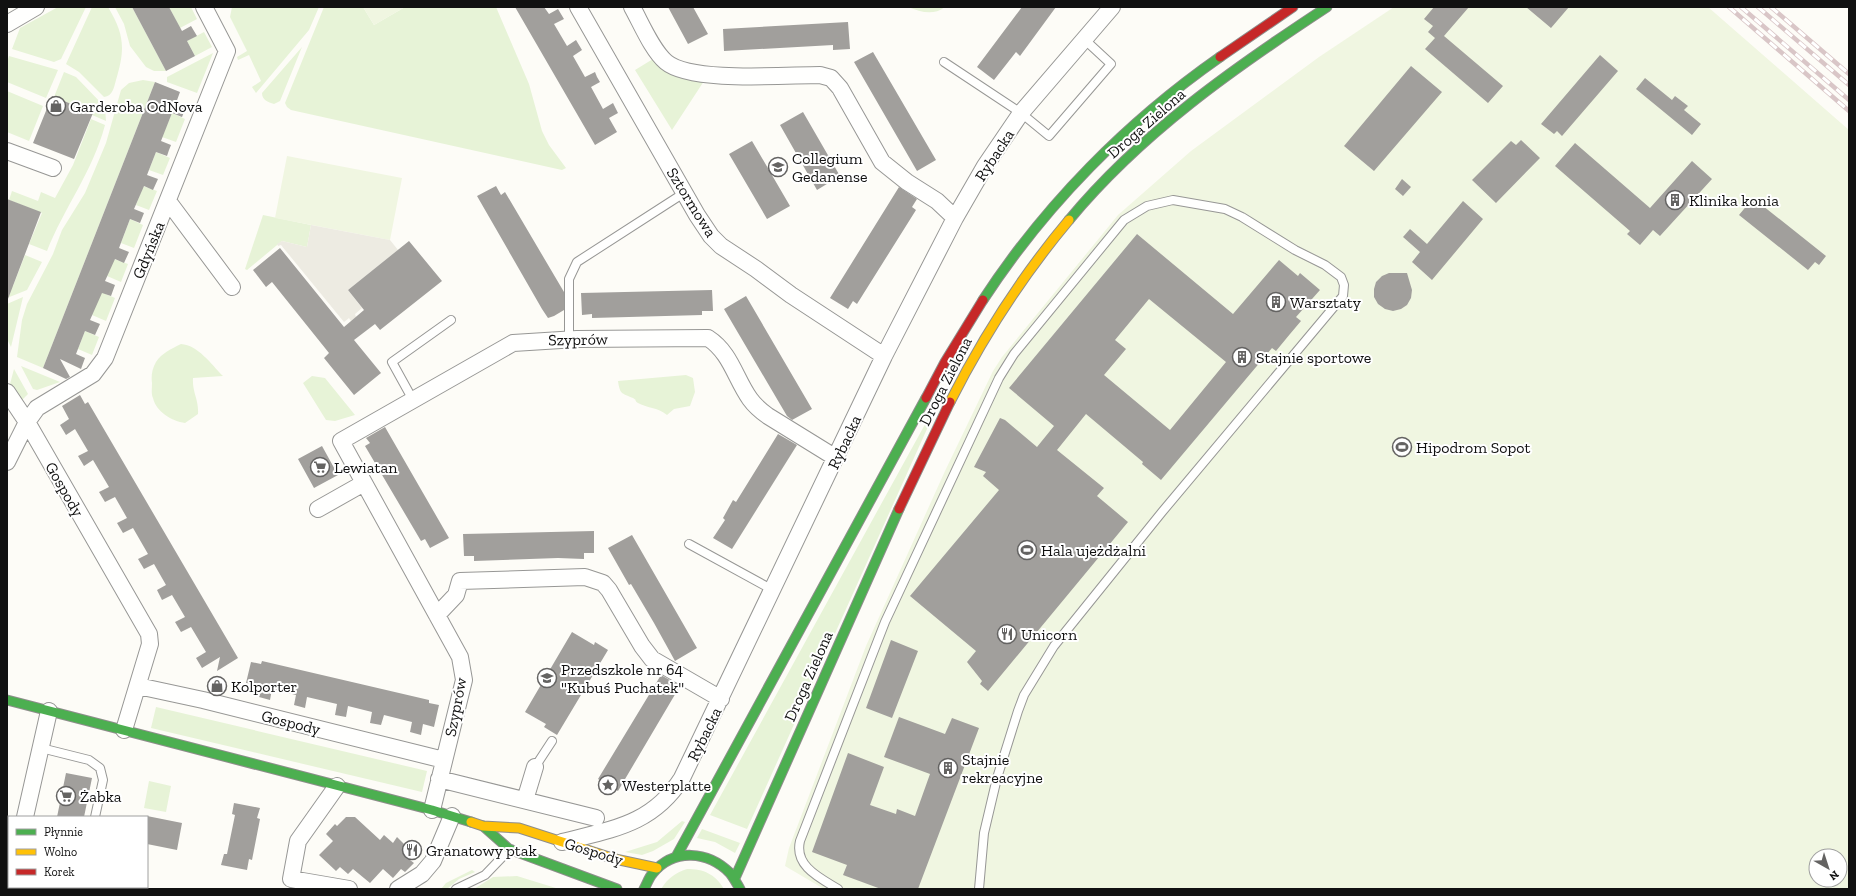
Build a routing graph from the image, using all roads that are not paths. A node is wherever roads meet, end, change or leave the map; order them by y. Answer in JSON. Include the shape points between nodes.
{"nodes":[{"id":1,"x":36,"y":7,"type":"edge"},
{"id":2,"x":204,"y":7,"type":"edge"},
{"id":3,"x":578,"y":7,"type":"edge"},
{"id":4,"x":632,"y":7,"type":"edge"},
{"id":5,"x":1112,"y":7,"type":"edge"},
{"id":6,"x":1293,"y":7,"type":"edge"},
{"id":7,"x":1327,"y":7,"type":"edge"},
{"id":8,"x":7,"y":24,"type":"edge"},
{"id":9,"x":1084,"y":39,"type":"junction"},
{"id":10,"x":944,"y":62,"type":"dead end"},
{"id":11,"x":1021,"y":113,"type":"junction"},
{"id":12,"x":7,"y":151,"type":"edge"},
{"id":13,"x":53,"y":168,"type":"dead end"},
{"id":14,"x":684,"y":193,"type":"junction"},
{"id":15,"x":168,"y":201,"type":"junction"},
{"id":16,"x":955,"y":218,"type":"junction"},
{"id":17,"x":232,"y":288,"type":"dead end"},
{"id":18,"x":451,"y":320,"type":"dead end"},
{"id":19,"x":569,"y":339,"type":"junction"},
{"id":20,"x":884,"y":356,"type":"junction"},
{"id":21,"x":7,"y":392,"type":"edge"},
{"id":22,"x":419,"y":397,"type":"junction"},
{"id":23,"x":27,"y":422,"type":"junction"},
{"id":24,"x":836,"y":458,"type":"junction"},
{"id":25,"x":7,"y":462,"type":"edge"},
{"id":26,"x":364,"y":483,"type":"junction"},
{"id":27,"x":318,"y":509,"type":"dead end"},
{"id":28,"x":689,"y":544,"type":"dead end"},
{"id":29,"x":773,"y":590,"type":"junction"},
{"id":30,"x":437,"y":615,"type":"junction"},
{"id":31,"x":138,"y":686,"type":"junction"},
{"id":32,"x":721,"y":699,"type":"junction"},
{"id":33,"x":7,"y":700,"type":"edge"},
{"id":34,"x":49,"y":711,"type":"junction"},
{"id":35,"x":124,"y":730,"type":"junction"},
{"id":36,"x":552,"y":741,"type":"dead end"},
{"id":37,"x":41,"y":748,"type":"junction"},
{"id":38,"x":444,"y":760,"type":"junction"},
{"id":39,"x":535,"y":767,"type":"joint"},
{"id":40,"x":439,"y":779,"type":"junction"},
{"id":41,"x":337,"y":786,"type":"junction"},
{"id":42,"x":525,"y":800,"type":"junction"},
{"id":43,"x":432,"y":810,"type":"junction"},
{"id":44,"x":25,"y":816,"type":"edge"},
{"id":45,"x":95,"y":816,"type":"edge"},
{"id":46,"x":452,"y":816,"type":"junction"},
{"id":47,"x":596,"y":818,"type":"dead end"},
{"id":48,"x":483,"y":826,"type":"junction"},
{"id":49,"x":514,"y":839,"type":"junction"},
{"id":50,"x":562,"y":842,"type":"junction"},
{"id":51,"x":676,"y":857,"type":"junction"},
{"id":52,"x":657,"y":868,"type":"junction"},
{"id":53,"x":735,"y":878,"type":"junction"},
{"id":54,"x":349,"y":889,"type":"edge"},
{"id":55,"x":398,"y":889,"type":"edge"},
{"id":56,"x":456,"y":889,"type":"edge"},
{"id":57,"x":617,"y":889,"type":"edge"},
{"id":58,"x":644,"y":889,"type":"edge"},
{"id":59,"x":740,"y":889,"type":"edge"},
{"id":60,"x":838,"y":889,"type":"edge"},
{"id":61,"x":979,"y":889,"type":"edge"}],
"edges":[{"from":1,"to":8,"type":"street"},
{"from":2,"to":15,"type":"street","name":"Gdyńska","via":[[227,51]]},
{"from":3,"to":14,"type":"street","name":"Sztormowa"},
{"from":4,"to":16,"type":"street","via":[[666,62],[681,70],[716,76],[820,75],[831,78],[840,88],[882,162]]},
{"from":5,"to":9,"type":"street","name":"Rybacka"},
{"from":6,"to":51,"type":"street","name":"Droga Zielona","via":[[1190,78],[1136,124],[1067,192],[1006,267],[945,362]]},
{"from":7,"to":53,"type":"street","name":"Droga Zielona","via":[[1244,63],[1178,113],[1122,163],[1073,214],[1014,291],[972,359],[950,401],[880,551]]},
{"from":9,"to":11,"type":"street","name":"Rybacka"},
{"from":9,"to":11,"type":"lane","via":[[1111,64],[1106,70],[1049,136]]},
{"from":10,"to":11,"type":"lane"},
{"from":11,"to":16,"type":"street","name":"Rybacka","via":[[985,166]]},
{"from":12,"to":13,"type":"street"},
{"from":14,"to":19,"type":"lane","via":[[577,262],[569,279]]},
{"from":14,"to":20,"type":"street","name":"Sztormowa","via":[[720,246]]},
{"from":15,"to":17,"type":"street"},
{"from":15,"to":23,"type":"street","name":"Gdyńska","via":[[100,366],[83,382],[37,408]]},
{"from":16,"to":20,"type":"street","name":"Rybacka"},
{"from":18,"to":22,"type":"lane","via":[[392,362]]},
{"from":19,"to":22,"type":"street","name":"Szyprów","via":[[513,342]]},
{"from":19,"to":24,"type":"street","name":"Szyprów","via":[[708,338],[723,350],[759,409]]},
{"from":20,"to":24,"type":"street","name":"Rybacka"},
{"from":21,"to":23,"type":"street","name":"Gospody"},
{"from":22,"to":26,"type":"street","name":"Szyprów","via":[[341,441]]},
{"from":23,"to":25,"type":"street","name":"Gdyńska"},
{"from":23,"to":31,"type":"street","name":"Gospody","via":[[148,634],[150,644]]},
{"from":24,"to":29,"type":"street","name":"Rybacka"},
{"from":26,"to":27,"type":"street"},
{"from":26,"to":30,"type":"street","name":"Szyprów"},
{"from":28,"to":29,"type":"lane"},
{"from":29,"to":32,"type":"street","name":"Rybacka"},
{"from":30,"to":32,"type":"street","via":[[456,595],[460,581],[585,577],[602,583],[609,590],[652,659]]},
{"from":30,"to":38,"type":"street","name":"Szyprów","via":[[460,657],[464,680]]},
{"from":31,"to":35,"type":"street","name":"Gospody"},
{"from":31,"to":38,"type":"street","name":"Gospody"},
{"from":32,"to":50,"type":"street","name":"Rybacka","via":[[682,778],[662,802],[633,823]]},
{"from":33,"to":34,"type":"street","name":"Gospody"},
{"from":34,"to":35,"type":"street","name":"Gospody"},
{"from":34,"to":37,"type":"street"},
{"from":35,"to":41,"type":"street","name":"Gospody"},
{"from":36,"to":39,"type":"lane"},
{"from":37,"to":44,"type":"street"},
{"from":37,"to":45,"type":"lane","via":[[89,760],[100,768],[102,780]]},
{"from":38,"to":40,"type":"street","name":"Szyprów"},
{"from":39,"to":42,"type":"street"},
{"from":40,"to":42,"type":"street"},
{"from":40,"to":43,"type":"street","name":"Szyprów"},
{"from":41,"to":43,"type":"street","name":"Gospody"},
{"from":41,"to":54,"type":"street","via":[[298,841],[291,878]]},
{"from":42,"to":47,"type":"street"},
{"from":43,"to":46,"type":"street","name":"Gospody"},
{"from":46,"to":48,"type":"street","name":"Gospody"},
{"from":46,"to":55,"type":"street","via":[[433,861],[422,874]]},
{"from":48,"to":49,"type":"street","name":"Gospody"},
{"from":48,"to":49,"type":"street","name":"Gospody"},
{"from":49,"to":50,"type":"street","name":"Gospody"},
{"from":49,"to":56,"type":"lane","via":[[485,874]]},
{"from":49,"to":57,"type":"street","name":"Gospody"},
{"from":50,"to":52,"type":"street","name":"Gospody","via":[[615,859]]},
{"from":51,"to":52,"type":"street"},
{"from":51,"to":53,"type":"street","via":[[689,854],[702,856],[721,864]]},
{"from":52,"to":58,"type":"street"},
{"from":53,"to":59,"type":"street"},
{"from":60,"to":61,"type":"lane","via":[[816,876],[807,867],[798,849],[800,841],[885,622],[999,378],[1014,354],[1124,220],[1147,206],[1173,200],[1225,209],[1324,266],[1340,278],[1344,285],[1343,296],[1162,512],[1054,646],[1024,695],[997,778],[984,832]]}]}
